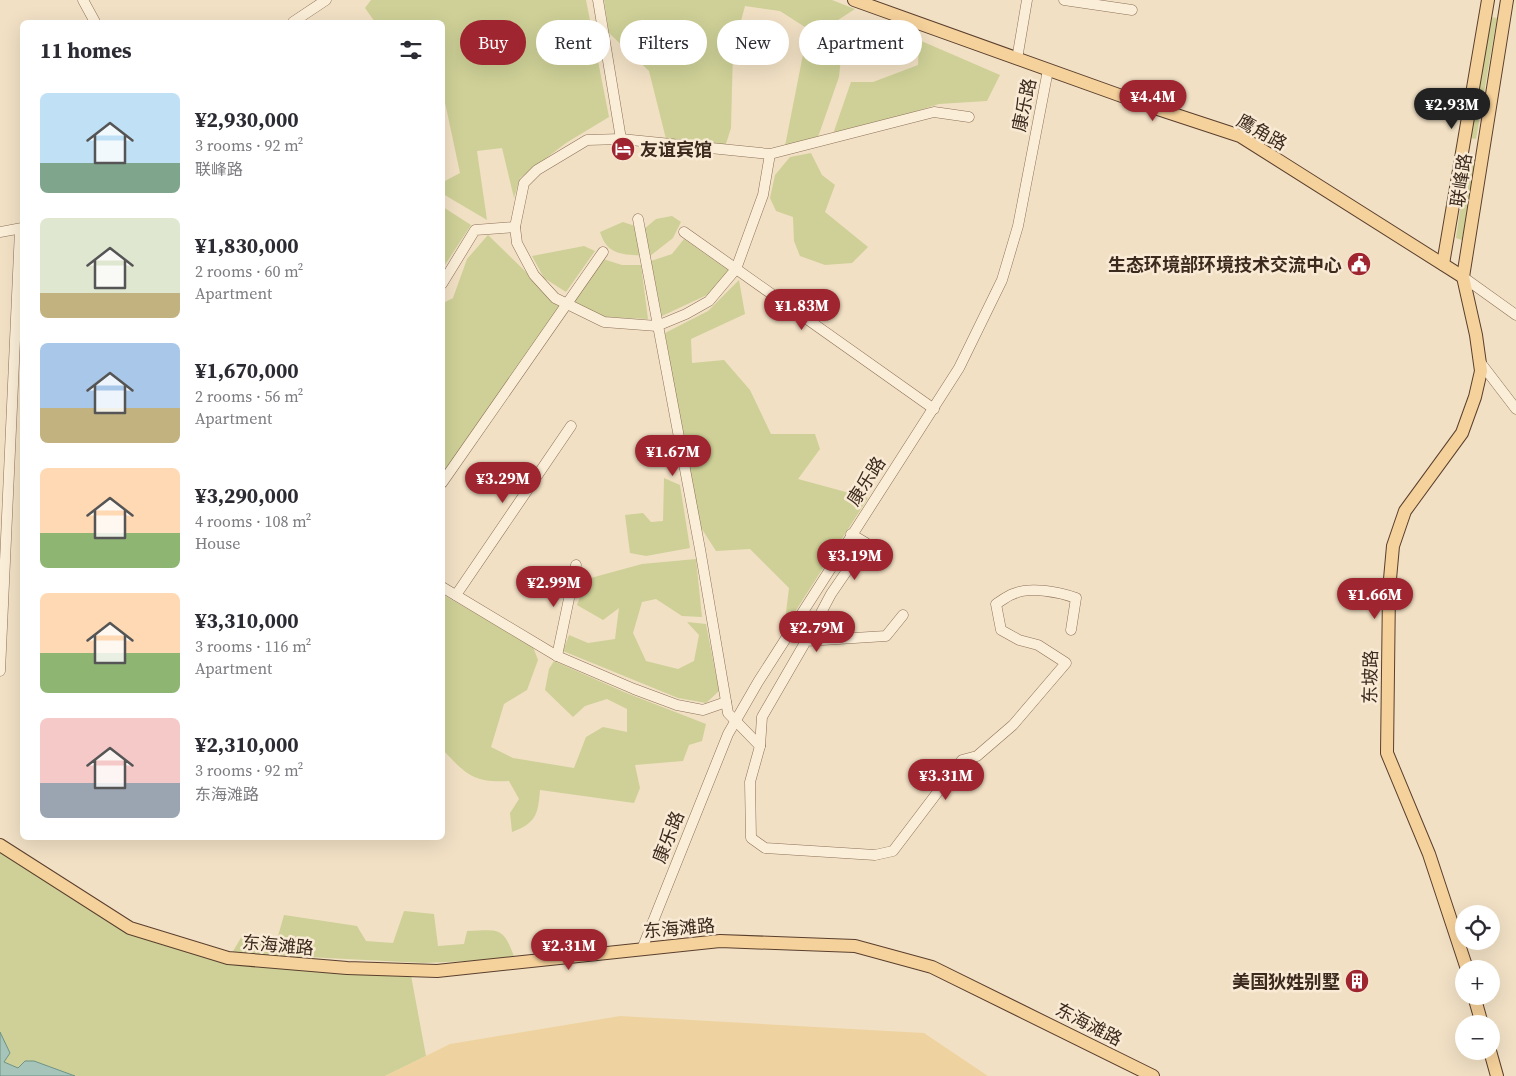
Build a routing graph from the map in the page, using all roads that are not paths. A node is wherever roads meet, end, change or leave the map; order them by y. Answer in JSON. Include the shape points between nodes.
{"nodes":[{"id":1,"x":83,"y":0,"type":"edge"},
{"id":2,"x":326,"y":0,"type":"edge"},
{"id":3,"x":598,"y":0,"type":"edge"},
{"id":4,"x":854,"y":0,"type":"edge"},
{"id":5,"x":1027,"y":0,"type":"edge"},
{"id":6,"x":1064,"y":0,"type":"edge"},
{"id":7,"x":1488,"y":0,"type":"edge"},
{"id":8,"x":1507,"y":0,"type":"edge"},
{"id":9,"x":1132,"y":10,"type":"dead end"},
{"id":10,"x":94,"y":20,"type":"edge"},
{"id":11,"x":296,"y":20,"type":"edge"},
{"id":12,"x":1017,"y":59,"type":"junction"},
{"id":13,"x":1048,"y":70,"type":"junction"},
{"id":14,"x":969,"y":117,"type":"dead end"},
{"id":15,"x":621,"y":140,"type":"junction"},
{"id":16,"x":770,"y":154,"type":"junction"},
{"id":17,"x":638,"y":219,"type":"dead end"},
{"id":18,"x":515,"y":227,"type":"junction"},
{"id":19,"x":20,"y":229,"type":"edge"},
{"id":20,"x":0,"y":232,"type":"edge"},
{"id":21,"x":684,"y":232,"type":"dead end"},
{"id":22,"x":20,"y":250,"type":"edge"},
{"id":23,"x":603,"y":252,"type":"dead end"},
{"id":24,"x":1443,"y":264,"type":"junction"},
{"id":25,"x":736,"y":269,"type":"junction"},
{"id":26,"x":1463,"y":277,"type":"junction"},
{"id":27,"x":445,"y":279,"type":"edge"},
{"id":28,"x":566,"y":302,"type":"junction"},
{"id":29,"x":1516,"y":315,"type":"edge"},
{"id":30,"x":658,"y":326,"type":"junction"},
{"id":31,"x":1480,"y":362,"type":"junction"},
{"id":32,"x":934,"y":408,"type":"junction"},
{"id":33,"x":1516,"y":409,"type":"edge"},
{"id":34,"x":571,"y":426,"type":"dead end"},
{"id":35,"x":445,"y":479,"type":"edge"},
{"id":36,"x":851,"y":534,"type":"junction"},
{"id":37,"x":576,"y":566,"type":"dead end"},
{"id":38,"x":445,"y":589,"type":"edge"},
{"id":39,"x":456,"y":595,"type":"junction"},
{"id":40,"x":902,"y":615,"type":"dead end"},
{"id":41,"x":1071,"y":630,"type":"dead end"},
{"id":42,"x":806,"y":641,"type":"junction"},
{"id":43,"x":557,"y":656,"type":"junction"},
{"id":44,"x":0,"y":671,"type":"edge"},
{"id":45,"x":726,"y":702,"type":"junction"},
{"id":46,"x":735,"y":722,"type":"junction"},
{"id":47,"x":760,"y":746,"type":"junction"},
{"id":48,"x":0,"y":845,"type":"edge"},
{"id":49,"x":642,"y":949,"type":"junction"},
{"id":50,"x":1463,"y":960,"type":"edge"},
{"id":51,"x":1493,"y":1060,"type":"edge"},
{"id":52,"x":1153,"y":1076,"type":"edge"},
{"id":53,"x":1497,"y":1076,"type":"edge"}],
"edges":[{"from":1,"to":10,"type":"street"},
{"from":2,"to":11,"type":"street"},
{"from":3,"to":15,"type":"street"},
{"from":4,"to":12,"type":"main road","name":"鹰角路"},
{"from":5,"to":12,"type":"street","name":"康乐路"},
{"from":6,"to":9,"type":"street"},
{"from":7,"to":24,"type":"main road","name":"联峰路"},
{"from":8,"to":26,"type":"main road","name":"联峰路"},
{"from":12,"to":13,"type":"main road","name":"鹰角路"},
{"from":13,"to":24,"type":"main road","name":"鹰角路","via":[[1240,136]]},
{"from":13,"to":32,"type":"street","name":"康乐路","via":[[1018,226],[1002,280],[959,368]]},
{"from":14,"to":16,"type":"street","via":[[934,112]]},
{"from":15,"to":16,"type":"street"},
{"from":15,"to":18,"type":"street","via":[[587,140],[536,170],[524,183]]},
{"from":16,"to":25,"type":"street","via":[[763,194]]},
{"from":17,"to":30,"type":"street"},
{"from":18,"to":27,"type":"street","via":[[475,230]]},
{"from":18,"to":28,"type":"street","via":[[517,243],[534,275],[555,298]]},
{"from":19,"to":20,"type":"street"},
{"from":21,"to":25,"type":"street"},
{"from":22,"to":44,"type":"street"},
{"from":23,"to":28,"type":"street"},
{"from":24,"to":26,"type":"main road","name":"鹰角路"},
{"from":25,"to":30,"type":"street","via":[[709,300]]},
{"from":25,"to":32,"type":"street"},
{"from":26,"to":29,"type":"street"},
{"from":26,"to":31,"type":"main road","name":"东坡路"},
{"from":28,"to":30,"type":"street","via":[[604,322]]},
{"from":28,"to":35,"type":"street"},
{"from":30,"to":45,"type":"street"},
{"from":31,"to":33,"type":"street"},
{"from":31,"to":50,"type":"main road","name":"东坡路","via":[[1482,371],[1476,397],[1462,432],[1405,511],[1393,546],[1389,590],[1387,753],[1429,854]]},
{"from":32,"to":36,"type":"street","name":"康乐路"},
{"from":34,"to":39,"type":"street"},
{"from":36,"to":42,"type":"street","via":[[866,543],[831,594]]},
{"from":36,"to":46,"type":"street","name":"康乐路"},
{"from":37,"to":43,"type":"street"},
{"from":38,"to":39,"type":"street"},
{"from":39,"to":43,"type":"street"},
{"from":40,"to":42,"type":"street","via":[[886,636]]},
{"from":41,"to":47,"type":"street","via":[[1076,598],[1036,591],[1014,593],[996,604],[1001,630],[1038,645],[1066,663],[1013,725],[977,756],[962,760],[893,851],[875,855],[765,848],[751,838],[750,782]]},
{"from":42,"to":47,"type":"street","via":[[762,717]]},
{"from":43,"to":45,"type":"street","via":[[676,705],[703,710]]},
{"from":45,"to":46,"type":"street","via":[[728,714]]},
{"from":46,"to":47,"type":"street"},
{"from":46,"to":49,"type":"street","name":"康乐路","via":[[708,781]]},
{"from":48,"to":49,"type":"main road","name":"东海滩路","via":[[130,928],[228,958],[347,968],[437,971]]},
{"from":49,"to":52,"type":"main road","name":"东海滩路","via":[[720,941],[855,946],[932,967]]},
{"from":51,"to":53,"type":"main road"}]}
